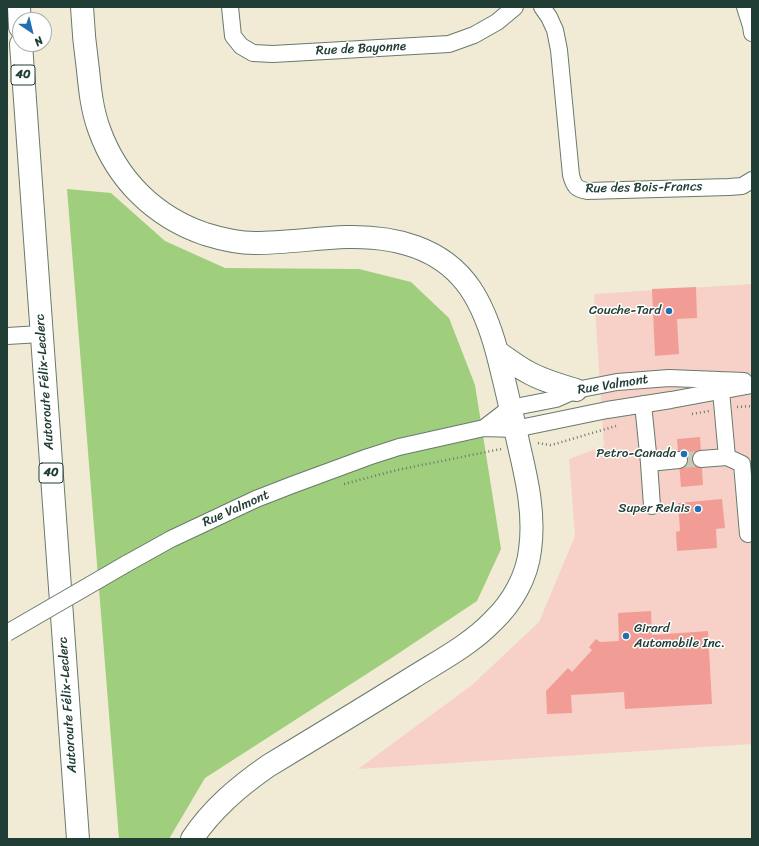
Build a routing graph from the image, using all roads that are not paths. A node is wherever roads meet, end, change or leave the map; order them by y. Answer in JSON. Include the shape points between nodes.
{"nodes":[{"id":1,"x":82,"y":7,"type":"edge"},
{"id":2,"x":230,"y":7,"type":"edge"},
{"id":3,"x":515,"y":7,"type":"edge"},
{"id":4,"x":542,"y":7,"type":"edge"},
{"id":5,"x":745,"y":7,"type":"edge"},
{"id":6,"x":752,"y":33,"type":"edge"},
{"id":7,"x":22,"y":52,"type":"edge"},
{"id":8,"x":752,"y":180,"type":"edge"},
{"id":9,"x":41,"y":334,"type":"junction"},
{"id":10,"x":7,"y":336,"type":"edge"},
{"id":11,"x":497,"y":352,"type":"junction"},
{"id":12,"x":752,"y":381,"type":"edge"},
{"id":13,"x":721,"y":385,"type":"junction"},
{"id":14,"x":752,"y":385,"type":"edge"},
{"id":15,"x":576,"y":390,"type":"junction"},
{"id":16,"x":643,"y":404,"type":"junction"},
{"id":17,"x":510,"y":408,"type":"junction"},
{"id":18,"x":484,"y":428,"type":"junction"},
{"id":19,"x":515,"y":429,"type":"junction"},
{"id":20,"x":727,"y":457,"type":"junction"},
{"id":21,"x":701,"y":459,"type":"tunnel mouth"},
{"id":22,"x":679,"y":460,"type":"tunnel mouth"},
{"id":23,"x":649,"y":463,"type":"junction"},
{"id":24,"x":652,"y":506,"type":"dead end"},
{"id":25,"x":748,"y":534,"type":"dead end"},
{"id":26,"x":7,"y":633,"type":"edge"},
{"id":27,"x":78,"y":839,"type":"edge"},
{"id":28,"x":192,"y":839,"type":"edge"}],
"edges":[{"from":1,"to":11,"type":"highway","via":[[90,87],[98,129],[110,156],[129,183],[154,207],[182,225],[228,240],[254,243],[345,237],[384,238],[427,251],[463,278],[475,295]]},
{"from":2,"to":3,"type":"street","name":"Rue de Bayonne","via":[[233,36],[241,46],[253,53],[273,54],[449,44],[474,36]]},
{"from":4,"to":8,"type":"street","name":"Rue des Bois-Francs","via":[[556,30],[571,175],[579,190],[729,187],[742,186]]},
{"from":5,"to":6,"type":"street"},
{"from":7,"to":9,"type":"highway","name":"Autoroute Félix-Leclerc","number":"40"},
{"from":9,"to":10,"type":"street"},
{"from":9,"to":27,"type":"highway","name":"Autoroute Félix-Leclerc","number":"40"},
{"from":11,"to":15,"type":"highway","via":[[532,375]]},
{"from":11,"to":17,"type":"highway"},
{"from":12,"to":13,"type":"street","name":"Rue Valmont"},
{"from":13,"to":14,"type":"street","name":"Rue Valmont"},
{"from":13,"to":15,"type":"street","name":"Rue Valmont","via":[[669,378],[617,382]]},
{"from":13,"to":16,"type":"street","name":"Rue Valmont","via":[[671,400]]},
{"from":13,"to":20,"type":"street"},
{"from":15,"to":17,"type":"street","name":"Rue Valmont","via":[[556,399]]},
{"from":16,"to":19,"type":"street","name":"Rue Valmont"},
{"from":16,"to":23,"type":"street"},
{"from":17,"to":18,"type":"street","name":"Rue Valmont"},
{"from":17,"to":19,"type":"highway"},
{"from":18,"to":19,"type":"street","name":"Rue Valmont"},
{"from":18,"to":26,"type":"street","name":"Rue Valmont","bridge":true,"via":[[368,457],[249,502],[126,564]]},
{"from":19,"to":28,"type":"highway","via":[[525,471],[531,514],[531,548],[518,587],[501,613],[488,627],[462,646],[246,781],[212,813]]},
{"from":20,"to":21,"type":"street"},
{"from":20,"to":25,"type":"street","via":[[742,464]]},
{"from":22,"to":23,"type":"street"},
{"from":23,"to":24,"type":"street"}]}
